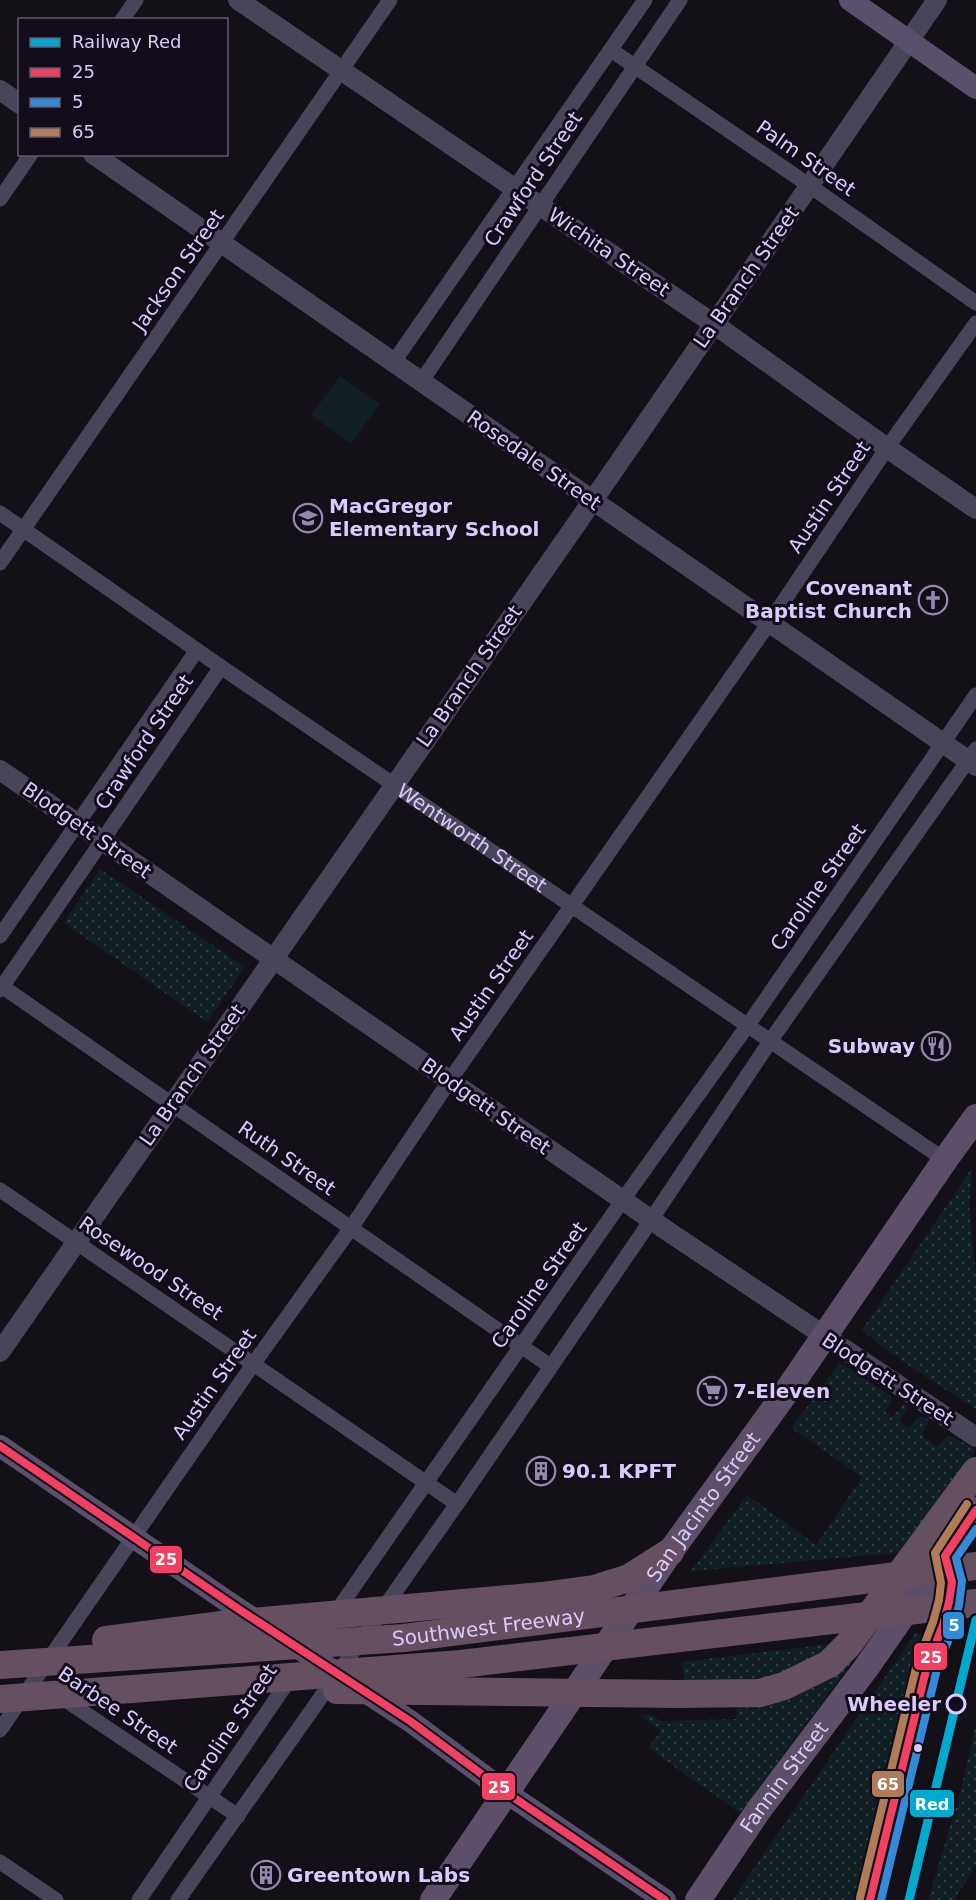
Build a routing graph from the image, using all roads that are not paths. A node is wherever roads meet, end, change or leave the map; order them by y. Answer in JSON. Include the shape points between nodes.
{"nodes":[{"id":1,"x":135,"y":0,"type":"edge"},
{"id":2,"x":238,"y":0,"type":"edge"},
{"id":3,"x":390,"y":0,"type":"edge"},
{"id":4,"x":645,"y":0,"type":"edge"},
{"id":5,"x":680,"y":0,"type":"edge"},
{"id":6,"x":850,"y":0,"type":"edge"},
{"id":7,"x":937,"y":0,"type":"edge"},
{"id":8,"x":123,"y":18,"type":"edge"},
{"id":9,"x":909,"y":40,"type":"junction"},
{"id":10,"x":611,"y":50,"type":"junction"},
{"id":11,"x":635,"y":66,"type":"junction"},
{"id":12,"x":341,"y":71,"type":"junction"},
{"id":13,"x":976,"y":88,"type":"edge"},
{"id":14,"x":0,"y":90,"type":"edge"},
{"id":15,"x":18,"y":103,"type":"edge"},
{"id":16,"x":30,"y":156,"type":"edge"},
{"id":17,"x":96,"y":156,"type":"edge"},
{"id":18,"x":810,"y":186,"type":"junction"},
{"id":19,"x":514,"y":187,"type":"junction"},
{"id":20,"x":0,"y":199,"type":"edge"},
{"id":21,"x":540,"y":205,"type":"junction"},
{"id":22,"x":221,"y":244,"type":"junction"},
{"id":23,"x":976,"y":303,"type":"edge"},
{"id":24,"x":976,"y":323,"type":"edge"},
{"id":25,"x":714,"y":324,"type":"junction"},
{"id":26,"x":393,"y":363,"type":"junction"},
{"id":27,"x":421,"y":382,"type":"junction"},
{"id":28,"x":887,"y":448,"type":"junction"},
{"id":29,"x":592,"y":500,"type":"junction"},
{"id":30,"x":976,"y":509,"type":"edge"},
{"id":31,"x":0,"y":513,"type":"edge"},
{"id":32,"x":23,"y":529,"type":"junction"},
{"id":33,"x":0,"y":563,"type":"edge"},
{"id":34,"x":769,"y":622,"type":"junction"},
{"id":35,"x":197,"y":650,"type":"junction"},
{"id":36,"x":220,"y":667,"type":"junction"},
{"id":37,"x":976,"y":695,"type":"edge"},
{"id":38,"x":944,"y":743,"type":"junction"},
{"id":39,"x":974,"y":758,"type":"edge"},
{"id":40,"x":0,"y":770,"type":"edge"},
{"id":41,"x":394,"y":784,"type":"junction"},
{"id":42,"x":78,"y":824,"type":"junction"},
{"id":43,"x":103,"y":840,"type":"junction"},
{"id":44,"x":572,"y":906,"type":"junction"},
{"id":45,"x":0,"y":936,"type":"edge"},
{"id":46,"x":273,"y":959,"type":"junction"},
{"id":47,"x":1,"y":987,"type":"edge"},
{"id":48,"x":748,"y":1025,"type":"junction"},
{"id":49,"x":771,"y":1040,"type":"junction"},
{"id":50,"x":450,"y":1080,"type":"junction"},
{"id":51,"x":171,"y":1104,"type":"junction"},
{"id":52,"x":975,"y":1120,"type":"edge"},
{"id":53,"x":945,"y":1160,"type":"junction"},
{"id":54,"x":0,"y":1190,"type":"edge"},
{"id":55,"x":622,"y":1201,"type":"junction"},
{"id":56,"x":650,"y":1219,"type":"junction"},
{"id":57,"x":351,"y":1228,"type":"junction"},
{"id":58,"x":77,"y":1243,"type":"junction"},
{"id":59,"x":824,"y":1337,"type":"junction"},
{"id":60,"x":522,"y":1345,"type":"junction"},
{"id":61,"x":0,"y":1352,"type":"edge"},
{"id":62,"x":254,"y":1363,"type":"junction"},
{"id":63,"x":550,"y":1366,"type":"junction"},
{"id":64,"x":976,"y":1437,"type":"edge"},
{"id":65,"x":0,"y":1446,"type":"edge"},
{"id":66,"x":976,"y":1471,"type":"edge"},
{"id":67,"x":427,"y":1482,"type":"junction"},
{"id":68,"x":457,"y":1504,"type":"junction"},
{"id":69,"x":976,"y":1510,"type":"edge"},
{"id":70,"x":133,"y":1537,"type":"junction"},
{"id":71,"x":670,"y":1552,"type":"junction"},
{"id":72,"x":976,"y":1566,"type":"edge"},
{"id":73,"x":976,"y":1603,"type":"edge"},
{"id":74,"x":307,"y":1653,"type":"junction"},
{"id":75,"x":0,"y":1654,"type":"edge"},
{"id":76,"x":0,"y":1665,"type":"edge"},
{"id":77,"x":338,"y":1674,"type":"junction"},
{"id":78,"x":34,"y":1679,"type":"junction"},
{"id":79,"x":110,"y":1691,"type":"junction"},
{"id":80,"x":0,"y":1699,"type":"edge"},
{"id":81,"x":0,"y":1730,"type":"edge"},
{"id":82,"x":507,"y":1793,"type":"junction"},
{"id":83,"x":210,"y":1796,"type":"junction"},
{"id":84,"x":238,"y":1816,"type":"junction"},
{"id":85,"x":0,"y":1862,"type":"edge"},
{"id":86,"x":56,"y":1900,"type":"edge"},
{"id":87,"x":139,"y":1900,"type":"edge"},
{"id":88,"x":178,"y":1900,"type":"edge"},
{"id":89,"x":433,"y":1900,"type":"edge"},
{"id":90,"x":665,"y":1900,"type":"edge"},
{"id":91,"x":698,"y":1900,"type":"edge"}],
"edges":[{"from":1,"to":8,"type":"street"},
{"from":2,"to":12,"type":"street","name":"Wichita Street"},
{"from":3,"to":12,"type":"street","name":"Jackson Street"},
{"from":4,"to":10,"type":"street","name":"Crawford Street"},
{"from":5,"to":11,"type":"street","name":"Crawford Street"},
{"from":6,"to":9,"type":"main road"},
{"from":7,"to":9,"type":"street","name":"La Branch Street"},
{"from":9,"to":13,"type":"main road"},
{"from":9,"to":18,"type":"street","name":"La Branch Street"},
{"from":10,"to":11,"type":"street","name":"Palm Street"},
{"from":10,"to":19,"type":"street","name":"Crawford Street"},
{"from":11,"to":18,"type":"street","name":"Palm Street"},
{"from":11,"to":21,"type":"street","name":"Crawford Street"},
{"from":12,"to":19,"type":"street","name":"Wichita Street"},
{"from":12,"to":22,"type":"street","name":"Jackson Street"},
{"from":14,"to":15,"type":"street"},
{"from":16,"to":20,"type":"street"},
{"from":17,"to":22,"type":"street","name":"Rosedale Street"},
{"from":18,"to":23,"type":"street","name":"Palm Street"},
{"from":18,"to":25,"type":"street","name":"La Branch Street"},
{"from":19,"to":21,"type":"street","name":"Wichita Street"},
{"from":19,"to":26,"type":"street","name":"Crawford Street"},
{"from":21,"to":25,"type":"street","name":"Wichita Street"},
{"from":21,"to":27,"type":"street","name":"Crawford Street"},
{"from":22,"to":26,"type":"street","name":"Rosedale Street"},
{"from":22,"to":32,"type":"street","name":"Jackson Street"},
{"from":24,"to":28,"type":"street","name":"Austin Street"},
{"from":25,"to":28,"type":"street","name":"Wichita Street"},
{"from":25,"to":29,"type":"street","name":"La Branch Street"},
{"from":26,"to":27,"type":"street","name":"Rosedale Street"},
{"from":27,"to":29,"type":"street","name":"Rosedale Street"},
{"from":28,"to":30,"type":"street","name":"Wichita Street"},
{"from":28,"to":34,"type":"street","name":"Austin Street"},
{"from":29,"to":34,"type":"street","name":"Rosedale Street"},
{"from":29,"to":41,"type":"street","name":"La Branch Street"},
{"from":31,"to":32,"type":"street","name":"Wentworth Street"},
{"from":32,"to":33,"type":"street","name":"Jackson Street"},
{"from":32,"to":35,"type":"street","name":"Wentworth Street"},
{"from":34,"to":38,"type":"street","name":"Rosedale Street"},
{"from":34,"to":44,"type":"street","name":"Austin Street"},
{"from":35,"to":36,"type":"street","name":"Wentworth Street"},
{"from":35,"to":42,"type":"street","name":"Crawford Street"},
{"from":36,"to":41,"type":"street","name":"Wentworth Street"},
{"from":36,"to":43,"type":"street","name":"Crawford Street"},
{"from":37,"to":38,"type":"street","name":"Caroline Street"},
{"from":38,"to":39,"type":"street","name":"Rosedale Street"},
{"from":38,"to":48,"type":"street","name":"Caroline Street"},
{"from":39,"to":49,"type":"street"},
{"from":40,"to":42,"type":"street","name":"Blodgett Street"},
{"from":41,"to":44,"type":"street","name":"Wentworth Street"},
{"from":41,"to":46,"type":"street","name":"La Branch Street"},
{"from":42,"to":43,"type":"street","name":"Blodgett Street"},
{"from":42,"to":45,"type":"street","name":"Crawford Street"},
{"from":43,"to":46,"type":"street","name":"Blodgett Street"},
{"from":43,"to":47,"type":"street","name":"Crawford Street"},
{"from":44,"to":48,"type":"street","name":"Wentworth Street"},
{"from":44,"to":50,"type":"street","name":"Austin Street"},
{"from":46,"to":50,"type":"street","name":"Blodgett Street"},
{"from":46,"to":51,"type":"street","name":"La Branch Street"},
{"from":47,"to":51,"type":"street","name":"Ruth Street"},
{"from":48,"to":49,"type":"street","name":"Wentworth Street"},
{"from":48,"to":55,"type":"street","name":"Caroline Street"},
{"from":49,"to":53,"type":"street","name":"Wentworth Street"},
{"from":49,"to":56,"type":"street"},
{"from":50,"to":55,"type":"street","name":"Blodgett Street"},
{"from":50,"to":57,"type":"street","name":"Austin Street"},
{"from":51,"to":57,"type":"street","name":"Ruth Street"},
{"from":51,"to":58,"type":"street","name":"La Branch Street"},
{"from":52,"to":53,"type":"main road","name":"San Jacinto Street"},
{"from":53,"to":59,"type":"main road","name":"San Jacinto Street"},
{"from":54,"to":58,"type":"street","name":"Rosewood Street"},
{"from":55,"to":56,"type":"street","name":"Blodgett Street"},
{"from":55,"to":60,"type":"street","name":"Caroline Street"},
{"from":56,"to":59,"type":"street","name":"Blodgett Street"},
{"from":56,"to":63,"type":"street"},
{"from":57,"to":60,"type":"street","name":"Ruth Street"},
{"from":57,"to":62,"type":"street","name":"Austin Street"},
{"from":58,"to":61,"type":"street","name":"La Branch Street"},
{"from":58,"to":62,"type":"street","name":"Rosewood Street"},
{"from":59,"to":64,"type":"street","name":"Blodgett Street"},
{"from":59,"to":71,"type":"main road","name":"San Jacinto Street"},
{"from":60,"to":63,"type":"street","name":"Ruth Street"},
{"from":60,"to":67,"type":"street","name":"Caroline Street"},
{"from":62,"to":67,"type":"street","name":"Rosewood Street"},
{"from":62,"to":70,"type":"street","name":"Austin Street"},
{"from":63,"to":68,"type":"street"},
{"from":65,"to":70,"type":"main road"},
{"from":66,"to":79,"type":"highway","bridge":true,"via":[[848,1645],[829,1664],[760,1693]]},
{"from":67,"to":68,"type":"street","name":"Rosewood Street"},
{"from":67,"to":74,"type":"street","name":"Caroline Street"},
{"from":68,"to":77,"type":"street"},
{"from":69,"to":91,"type":"main road","name":"Fannin Street"},
{"from":70,"to":74,"type":"main road"},
{"from":70,"to":78,"type":"street","name":"Austin Street"},
{"from":71,"to":75,"type":"highway","bridge":true,"via":[[629,1578],[594,1589],[230,1624]]},
{"from":71,"to":82,"type":"main road","name":"San Jacinto Street"},
{"from":72,"to":76,"type":"highway","name":"Southwest Freeway","bridge":true,"via":[[404,1638]]},
{"from":73,"to":79,"type":"highway","name":"Southwest Freeway","bridge":true,"via":[[461,1664]]},
{"from":74,"to":77,"type":"main road"},
{"from":74,"to":83,"type":"street","name":"Caroline Street"},
{"from":77,"to":82,"type":"main road"},
{"from":77,"to":84,"type":"street"},
{"from":78,"to":81,"type":"street","name":"Austin Street"},
{"from":78,"to":83,"type":"street","name":"Barbee Street"},
{"from":79,"to":80,"type":"highway","name":"Southwest Freeway","bridge":true},
{"from":82,"to":89,"type":"main road","name":"San Jacinto Street"},
{"from":82,"to":90,"type":"main road"},
{"from":83,"to":84,"type":"street","name":"Barbee Street"},
{"from":83,"to":87,"type":"street","name":"Caroline Street"},
{"from":84,"to":88,"type":"street"},
{"from":85,"to":86,"type":"street"}]}
